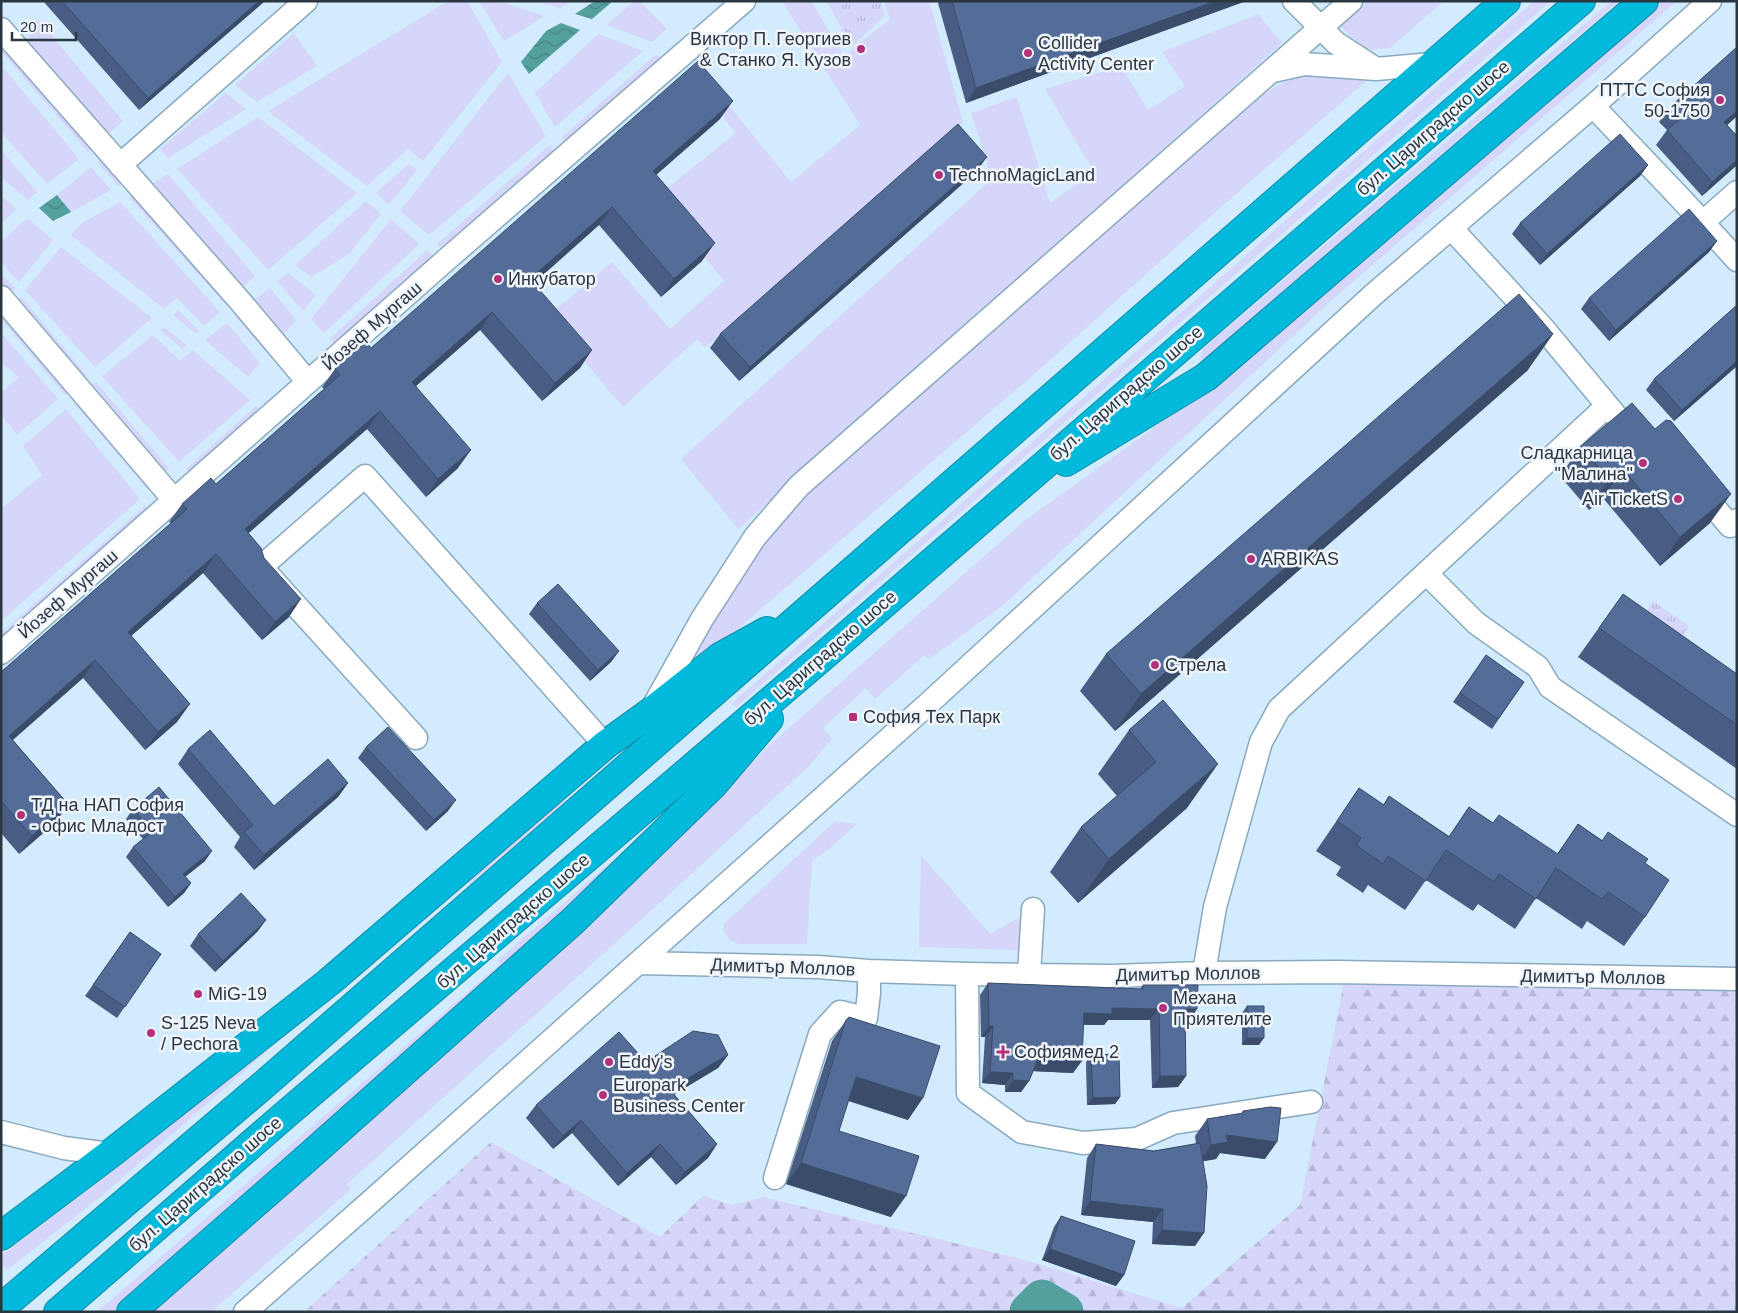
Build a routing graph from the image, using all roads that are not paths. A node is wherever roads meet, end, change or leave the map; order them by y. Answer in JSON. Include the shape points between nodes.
{"nodes":[{"id":1,"x":306,"y":1,"type":"edge"},
{"id":2,"x":744,"y":1,"type":"edge"},
{"id":3,"x":1294,"y":1,"type":"edge"},
{"id":4,"x":1351,"y":1,"type":"edge"},
{"id":5,"x":1506,"y":1,"type":"edge"},
{"id":6,"x":1581,"y":1,"type":"edge"},
{"id":7,"x":1644,"y":1,"type":"edge"},
{"id":8,"x":1710,"y":1,"type":"edge"},
{"id":9,"x":1320,"y":29,"type":"junction"},
{"id":10,"x":1,"y":30,"type":"edge"},
{"id":11,"x":1432,"y":64,"type":"junction"},
{"id":12,"x":1376,"y":69,"type":"junction"},
{"id":13,"x":1270,"y":72,"type":"junction"},
{"id":14,"x":1593,"y":106,"type":"junction"},
{"id":15,"x":120,"y":165,"type":"junction"},
{"id":16,"x":1737,"y":192,"type":"edge"},
{"id":17,"x":1703,"y":222,"type":"junction"},
{"id":18,"x":1451,"y":228,"type":"junction"},
{"id":19,"x":1737,"y":260,"type":"edge"},
{"id":20,"x":1,"y":296,"type":"edge"},
{"id":21,"x":308,"y":382,"type":"junction"},
{"id":22,"x":1607,"y":406,"type":"junction"},
{"id":23,"x":1632,"y":429,"type":"edge"},
{"id":24,"x":1688,"y":476,"type":"edge"},
{"id":25,"x":175,"y":501,"type":"junction"},
{"id":26,"x":998,"y":503,"type":"junction"},
{"id":27,"x":1737,"y":520,"type":"edge"},
{"id":28,"x":1426,"y":573,"type":"junction"},
{"id":29,"x":816,"y":604,"type":"junction"},
{"id":30,"x":828,"y":652,"type":"junction"},
{"id":31,"x":1,"y":653,"type":"edge"},
{"id":32,"x":648,"y":714,"type":"junction"},
{"id":33,"x":416,"y":738,"type":"dead end"},
{"id":34,"x":606,"y":745,"type":"junction"},
{"id":35,"x":1737,"y":815,"type":"edge"},
{"id":36,"x":1033,"y":910,"type":"dead end"},
{"id":37,"x":639,"y":963,"type":"junction"},
{"id":38,"x":868,"y":971,"type":"junction"},
{"id":39,"x":1204,"y":973,"type":"junction"},
{"id":40,"x":967,"y":974,"type":"junction"},
{"id":41,"x":1029,"y":974,"type":"junction"},
{"id":42,"x":1737,"y":979,"type":"edge"},
{"id":43,"x":1311,"y":1102,"type":"dead end"},
{"id":44,"x":1,"y":1132,"type":"edge"},
{"id":45,"x":110,"y":1154,"type":"junction"},
{"id":46,"x":776,"y":1178,"type":"dead end"},
{"id":47,"x":1,"y":1236,"type":"edge"},
{"id":48,"x":1,"y":1308,"type":"edge"},
{"id":49,"x":58,"y":1312,"type":"edge"},
{"id":50,"x":132,"y":1312,"type":"edge"},
{"id":51,"x":245,"y":1312,"type":"edge"}],
"edges":[{"from":1,"to":15,"type":"street"},
{"from":2,"to":21,"type":"street","name":"Йозеф Мургаш"},
{"from":3,"to":9,"type":"street"},
{"from":4,"to":9,"type":"street"},
{"from":5,"to":11,"type":"highway","name":"бул. Цариградско шосе"},
{"from":6,"to":26,"type":"highway","name":"бул. Цариградско шосе"},
{"from":7,"to":26,"type":"highway","via":[[1206,377]]},
{"from":8,"to":14,"type":"street"},
{"from":9,"to":12,"type":"street"},
{"from":9,"to":13,"type":"street"},
{"from":10,"to":15,"type":"street"},
{"from":11,"to":12,"type":"street"},
{"from":11,"to":29,"type":"highway","name":"бул. Цариградско шосе"},
{"from":12,"to":13,"type":"street","via":[[1304,64]]},
{"from":13,"to":32,"type":"street","via":[[799,486],[755,537],[702,619]]},
{"from":14,"to":17,"type":"street"},
{"from":14,"to":18,"type":"street"},
{"from":15,"to":21,"type":"street"},
{"from":16,"to":17,"type":"street"},
{"from":17,"to":19,"type":"street"},
{"from":18,"to":22,"type":"street","via":[[1543,328]]},
{"from":18,"to":37,"type":"street","via":[[1293,367],[957,678]]},
{"from":20,"to":25,"type":"street"},
{"from":21,"to":25,"type":"street","name":"Йозеф Мургаш"},
{"from":22,"to":23,"type":"street","via":[[1623,425]]},
{"from":22,"to":28,"type":"street"},
{"from":24,"to":27,"type":"street","via":[[1730,526]]},
{"from":25,"to":31,"type":"street","name":"Йозеф Мургаш"},
{"from":26,"to":30,"type":"highway","name":"бул. Цариградско шосе"},
{"from":28,"to":35,"type":"street","via":[[1476,622],[1538,667],[1550,687]]},
{"from":28,"to":39,"type":"street","via":[[1279,709],[1260,742],[1215,906]]},
{"from":29,"to":32,"type":"highway","via":[[720,657]]},
{"from":29,"to":48,"type":"highway","name":"бул. Цариградско шосе","via":[[261,1087]]},
{"from":30,"to":49,"type":"highway","name":"бул. Цариградско шосе"},
{"from":30,"to":50,"type":"highway","via":[[713,785],[573,921]]},
{"from":32,"to":34,"type":"highway"},
{"from":33,"to":34,"type":"street","via":[[262,568],[365,476]]},
{"from":34,"to":45,"type":"highway","via":[[329,982]]},
{"from":36,"to":41,"type":"street"},
{"from":37,"to":38,"type":"street","name":"Димитър Моллов"},
{"from":37,"to":51,"type":"street"},
{"from":38,"to":40,"type":"street","name":"Димитър Моллов"},
{"from":38,"to":46,"type":"street","via":[[870,993],[866,1018],[840,1012],[820,1034]]},
{"from":39,"to":41,"type":"street","name":"Димитър Моллов"},
{"from":39,"to":42,"type":"street","name":"Димитър Моллов"},
{"from":40,"to":41,"type":"street","name":"Димитър Моллов"},
{"from":40,"to":43,"type":"street","via":[[968,1092],[1022,1132],[1083,1143],[1137,1138],[1173,1123]]},
{"from":44,"to":45,"type":"street","via":[[64,1148]]},
{"from":45,"to":47,"type":"highway"}]}
